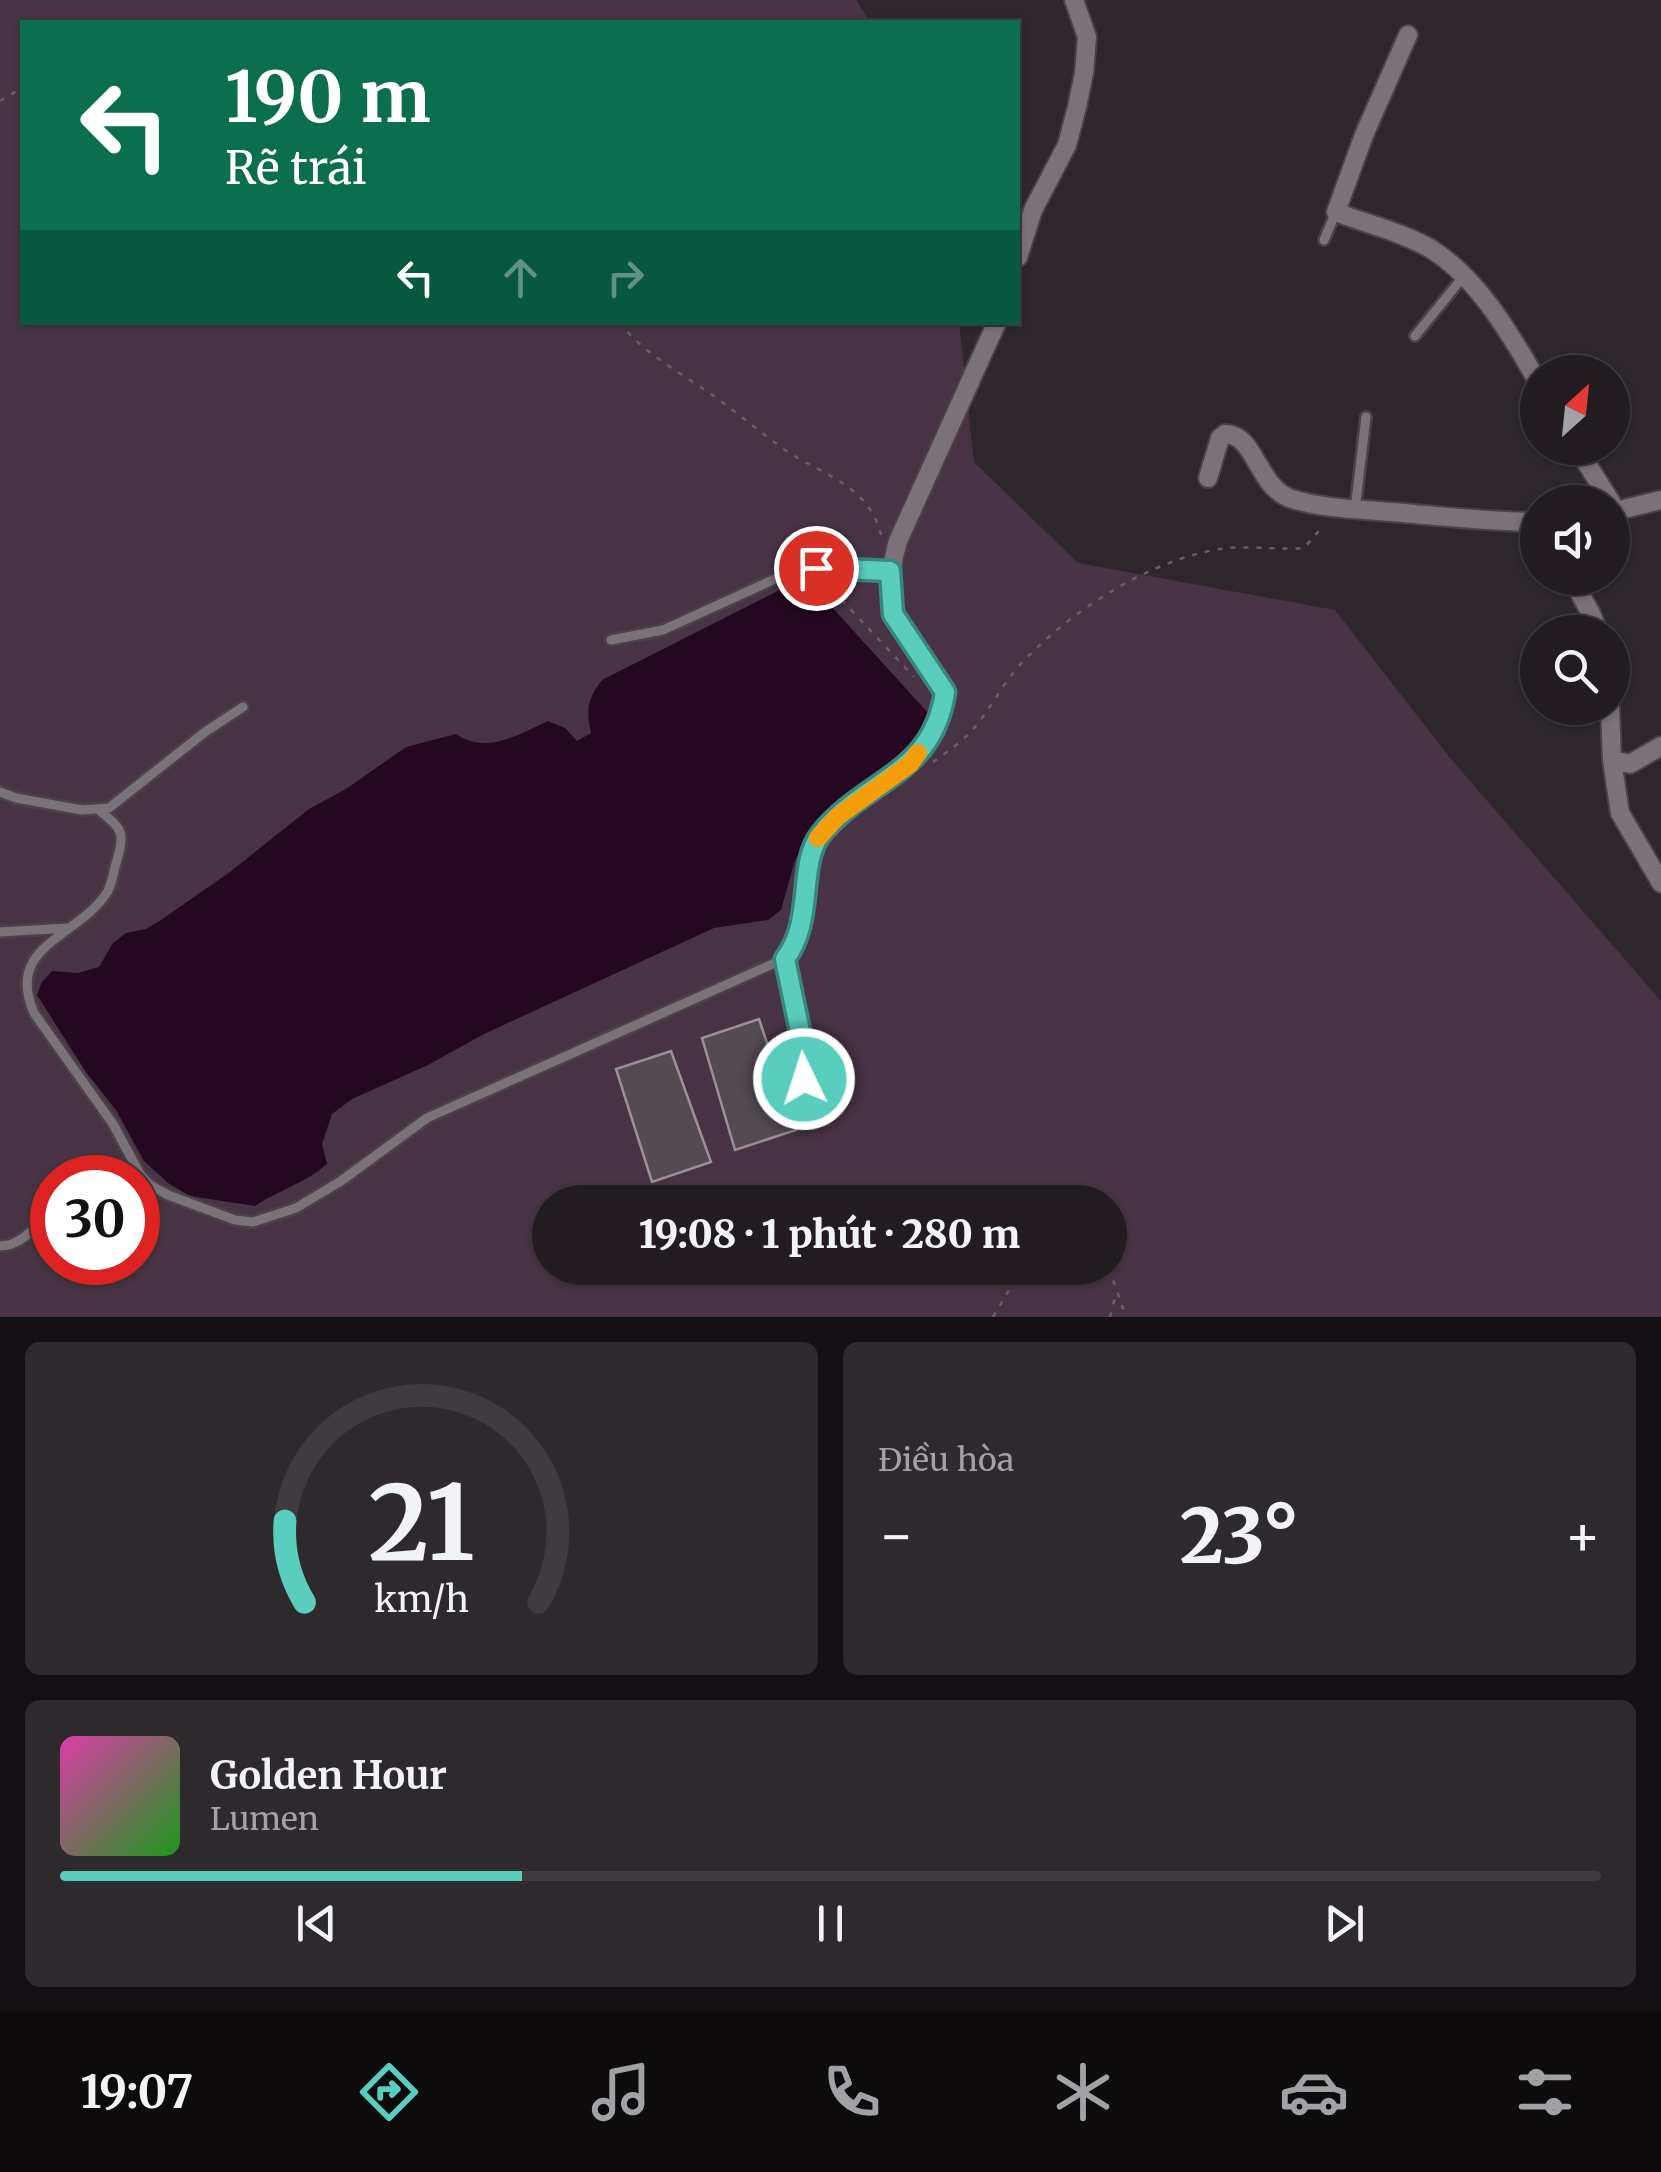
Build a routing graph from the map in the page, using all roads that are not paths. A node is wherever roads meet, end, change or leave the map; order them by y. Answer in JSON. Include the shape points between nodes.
{"nodes":[{"id":1,"x":1074,"y":0,"type":"edge"},
{"id":2,"x":1408,"y":35,"type":"dead end"},
{"id":3,"x":1336,"y":212,"type":"junction"},
{"id":4,"x":1324,"y":240,"type":"dead end"},
{"id":5,"x":1020,"y":251,"type":"edge"},
{"id":6,"x":1463,"y":276,"type":"junction"},
{"id":7,"x":996,"y":325,"type":"edge"},
{"id":8,"x":1415,"y":336,"type":"dead end"},
{"id":9,"x":1523,"y":355,"type":"edge"},
{"id":10,"x":1366,"y":418,"type":"dead end"},
{"id":11,"x":1208,"y":478,"type":"dead end"},
{"id":12,"x":1661,"y":500,"type":"edge"},
{"id":13,"x":1630,"y":505,"type":"edge"},
{"id":14,"x":1356,"y":510,"type":"junction"},
{"id":15,"x":1520,"y":521,"type":"edge"},
{"id":16,"x":890,"y":571,"type":"junction"},
{"id":17,"x":611,"y":640,"type":"dead end"},
{"id":18,"x":243,"y":707,"type":"dead end"},
{"id":19,"x":1611,"y":725,"type":"edge"},
{"id":20,"x":1661,"y":746,"type":"edge"},
{"id":21,"x":1612,"y":760,"type":"junction"},
{"id":22,"x":0,"y":792,"type":"edge"},
{"id":23,"x":98,"y":809,"type":"junction"},
{"id":24,"x":1661,"y":883,"type":"edge"},
{"id":25,"x":71,"y":928,"type":"junction"},
{"id":26,"x":0,"y":932,"type":"edge"},
{"id":27,"x":785,"y":959,"type":"junction"},
{"id":28,"x":804,"y":1079,"type":"dead end"},
{"id":29,"x":127,"y":1155,"type":"edge"},
{"id":30,"x":160,"y":1190,"type":"edge"},
{"id":31,"x":30,"y":1232,"type":"edge"},
{"id":32,"x":0,"y":1246,"type":"edge"}],
"edges":[{"from":1,"to":5,"type":"street","via":[[1087,37],[1077,107]]},
{"from":2,"to":3,"type":"street"},
{"from":3,"to":4,"type":"lane"},
{"from":3,"to":6,"type":"street","via":[[1431,249]]},
{"from":6,"to":8,"type":"lane"},
{"from":6,"to":9,"type":"street"},
{"from":7,"to":16,"type":"street"},
{"from":10,"to":14,"type":"lane"},
{"from":11,"to":14,"type":"street","via":[[1220,438],[1236,434],[1270,486],[1287,498]]},
{"from":12,"to":13,"type":"street"},
{"from":14,"to":15,"type":"street"},
{"from":16,"to":17,"type":"lane","via":[[788,573],[664,630]]},
{"from":16,"to":27,"type":"street","via":[[893,614],[945,692],[941,718],[910,764],[818,838],[803,923]]},
{"from":18,"to":23,"type":"lane","via":[[121,801]]},
{"from":19,"to":21,"type":"street"},
{"from":20,"to":21,"type":"street","via":[[1630,764]]},
{"from":21,"to":24,"type":"street","via":[[1620,813]]},
{"from":22,"to":23,"type":"lane"},
{"from":23,"to":25,"type":"lane","via":[[120,829],[123,842],[108,890]]},
{"from":25,"to":26,"type":"lane"},
{"from":25,"to":29,"type":"lane","via":[[39,953],[27,971],[25,992]]},
{"from":27,"to":28,"type":"street"},
{"from":27,"to":30,"type":"lane","via":[[427,1118],[341,1181],[269,1219],[236,1220]]},
{"from":31,"to":32,"type":"lane"}]}
